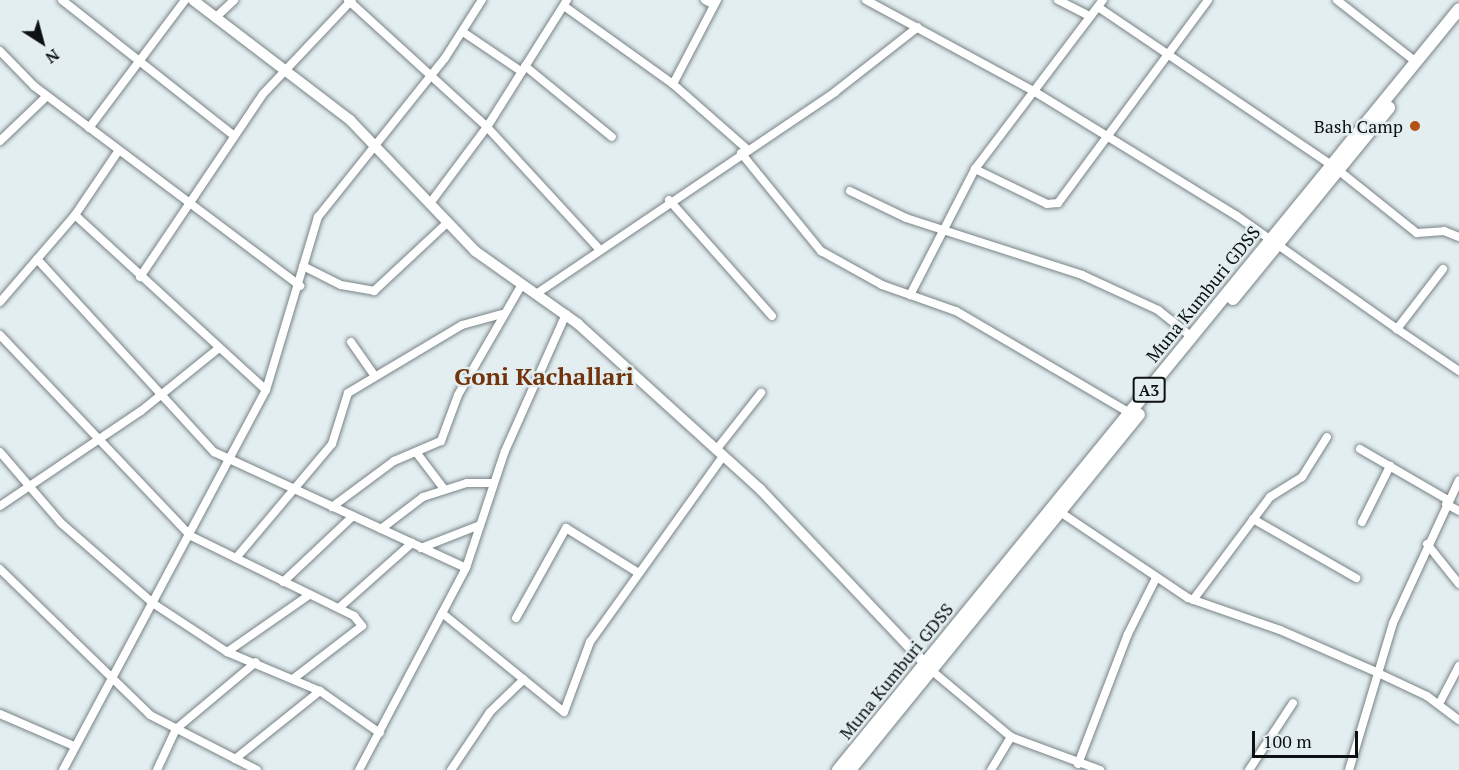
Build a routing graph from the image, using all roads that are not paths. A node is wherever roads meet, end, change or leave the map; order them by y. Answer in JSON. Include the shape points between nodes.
{"nodes":[{"id":1,"x":62,"y":0,"type":"edge"},
{"id":2,"x":185,"y":0,"type":"edge"},
{"id":3,"x":193,"y":0,"type":"edge"},
{"id":4,"x":234,"y":0,"type":"edge"},
{"id":5,"x":482,"y":0,"type":"edge"},
{"id":6,"x":705,"y":0,"type":"edge"},
{"id":7,"x":866,"y":0,"type":"edge"},
{"id":8,"x":1058,"y":0,"type":"edge"},
{"id":9,"x":1208,"y":0,"type":"edge"},
{"id":10,"x":1337,"y":0,"type":"edge"},
{"id":11,"x":350,"y":1,"type":"edge"},
{"id":12,"x":715,"y":2,"type":"edge"},
{"id":13,"x":566,"y":3,"type":"edge"},
{"id":14,"x":1100,"y":3,"type":"edge"},
{"id":15,"x":1459,"y":9,"type":"edge"},
{"id":16,"x":1090,"y":16,"type":"junction"},
{"id":17,"x":215,"y":18,"type":"junction"},
{"id":18,"x":1459,"y":22,"type":"edge"},
{"id":19,"x":918,"y":27,"type":"junction"},
{"id":20,"x":463,"y":32,"type":"junction"},
{"id":21,"x":0,"y":51,"type":"edge"},
{"id":22,"x":1166,"y":55,"type":"junction"},
{"id":23,"x":138,"y":60,"type":"junction"},
{"id":24,"x":1416,"y":62,"type":"junction"},
{"id":25,"x":524,"y":69,"type":"junction"},
{"id":26,"x":283,"y":70,"type":"junction"},
{"id":27,"x":428,"y":78,"type":"junction"},
{"id":28,"x":672,"y":84,"type":"junction"},
{"id":29,"x":1032,"y":90,"type":"junction"},
{"id":30,"x":47,"y":96,"type":"junction"},
{"id":31,"x":487,"y":127,"type":"junction"},
{"id":32,"x":89,"y":128,"type":"junction"},
{"id":33,"x":234,"y":136,"type":"junction"},
{"id":34,"x":1106,"y":136,"type":"junction"},
{"id":35,"x":612,"y":137,"type":"dead end"},
{"id":36,"x":0,"y":141,"type":"edge"},
{"id":37,"x":375,"y":143,"type":"junction"},
{"id":38,"x":119,"y":150,"type":"junction"},
{"id":39,"x":744,"y":151,"type":"junction"},
{"id":40,"x":1335,"y":168,"type":"junction"},
{"id":41,"x":975,"y":169,"type":"junction"},
{"id":42,"x":850,"y":191,"type":"dead end"},
{"id":43,"x":669,"y":200,"type":"junction"},
{"id":44,"x":191,"y":202,"type":"junction"},
{"id":45,"x":431,"y":202,"type":"junction"},
{"id":46,"x":75,"y":215,"type":"junction"},
{"id":47,"x":448,"y":222,"type":"junction"},
{"id":48,"x":940,"y":229,"type":"junction"},
{"id":49,"x":1459,"y":237,"type":"edge"},
{"id":50,"x":1274,"y":243,"type":"junction"},
{"id":51,"x":599,"y":249,"type":"junction"},
{"id":52,"x":38,"y":259,"type":"junction"},
{"id":53,"x":303,"y":266,"type":"junction"},
{"id":54,"x":1443,"y":269,"type":"dead end"},
{"id":55,"x":141,"y":277,"type":"junction"},
{"id":56,"x":300,"y":285,"type":"junction"},
{"id":57,"x":521,"y":286,"type":"junction"},
{"id":58,"x":536,"y":294,"type":"junction"},
{"id":59,"x":910,"y":295,"type":"junction"},
{"id":60,"x":0,"y":302,"type":"edge"},
{"id":61,"x":502,"y":314,"type":"junction"},
{"id":62,"x":566,"y":314,"type":"junction"},
{"id":63,"x":772,"y":316,"type":"dead end"},
{"id":64,"x":1397,"y":329,"type":"junction"},
{"id":65,"x":0,"y":334,"type":"edge"},
{"id":66,"x":1192,"y":337,"type":"junction"},
{"id":67,"x":351,"y":342,"type":"dead end"},
{"id":68,"x":219,"y":348,"type":"junction"},
{"id":69,"x":1459,"y":371,"type":"edge"},
{"id":70,"x":373,"y":374,"type":"junction"},
{"id":71,"x":266,"y":390,"type":"junction"},
{"id":72,"x":761,"y":393,"type":"dead end"},
{"id":73,"x":161,"y":395,"type":"junction"},
{"id":74,"x":1130,"y":413,"type":"junction"},
{"id":75,"x":1326,"y":437,"type":"dead end"},
{"id":76,"x":99,"y":439,"type":"junction"},
{"id":77,"x":1360,"y":449,"type":"dead end"},
{"id":78,"x":0,"y":452,"type":"edge"},
{"id":79,"x":416,"y":452,"type":"junction"},
{"id":80,"x":719,"y":453,"type":"junction"},
{"id":81,"x":233,"y":458,"type":"junction"},
{"id":82,"x":1390,"y":466,"type":"junction"},
{"id":83,"x":1459,"y":480,"type":"edge"},
{"id":84,"x":492,"y":483,"type":"junction"},
{"id":85,"x":26,"y":487,"type":"junction"},
{"id":86,"x":290,"y":487,"type":"junction"},
{"id":87,"x":444,"y":489,"type":"junction"},
{"id":88,"x":1447,"y":502,"type":"junction"},
{"id":89,"x":0,"y":506,"type":"edge"},
{"id":90,"x":332,"y":507,"type":"junction"},
{"id":91,"x":1459,"y":511,"type":"edge"},
{"id":92,"x":1060,"y":512,"type":"junction"},
{"id":93,"x":353,"y":516,"type":"junction"},
{"id":94,"x":1253,"y":519,"type":"junction"},
{"id":95,"x":1362,"y":522,"type":"dead end"},
{"id":96,"x":480,"y":525,"type":"junction"},
{"id":97,"x":381,"y":529,"type":"junction"},
{"id":98,"x":191,"y":536,"type":"junction"},
{"id":99,"x":412,"y":543,"type":"junction"},
{"id":100,"x":1427,"y":544,"type":"junction"},
{"id":101,"x":422,"y":548,"type":"junction"},
{"id":102,"x":236,"y":558,"type":"junction"},
{"id":103,"x":466,"y":568,"type":"junction"},
{"id":104,"x":0,"y":569,"type":"edge"},
{"id":105,"x":637,"y":572,"type":"junction"},
{"id":106,"x":1156,"y":578,"type":"junction"},
{"id":107,"x":1356,"y":578,"type":"dead end"},
{"id":108,"x":284,"y":582,"type":"junction"},
{"id":109,"x":1459,"y":584,"type":"edge"},
{"id":110,"x":309,"y":595,"type":"junction"},
{"id":111,"x":1193,"y":600,"type":"junction"},
{"id":112,"x":154,"y":604,"type":"junction"},
{"id":113,"x":341,"y":606,"type":"junction"},
{"id":114,"x":442,"y":614,"type":"junction"},
{"id":115,"x":516,"y":618,"type":"dead end"},
{"id":116,"x":227,"y":652,"type":"junction"},
{"id":117,"x":256,"y":662,"type":"junction"},
{"id":118,"x":1459,"y":666,"type":"edge"},
{"id":119,"x":928,"y":667,"type":"junction"},
{"id":120,"x":1376,"y":672,"type":"junction"},
{"id":121,"x":114,"y":678,"type":"junction"},
{"id":122,"x":293,"y":679,"type":"junction"},
{"id":123,"x":524,"y":679,"type":"junction"},
{"id":124,"x":320,"y":691,"type":"junction"},
{"id":125,"x":1293,"y":703,"type":"dead end"},
{"id":126,"x":1439,"y":704,"type":"junction"},
{"id":127,"x":0,"y":714,"type":"edge"},
{"id":128,"x":1459,"y":720,"type":"edge"},
{"id":129,"x":176,"y":729,"type":"junction"},
{"id":130,"x":380,"y":733,"type":"junction"},
{"id":131,"x":1011,"y":737,"type":"junction"},
{"id":132,"x":74,"y":747,"type":"junction"},
{"id":133,"x":235,"y":759,"type":"junction"},
{"id":134,"x":1078,"y":764,"type":"junction"},
{"id":135,"x":1351,"y":767,"type":"edge"},
{"id":136,"x":159,"y":769,"type":"edge"},
{"id":137,"x":63,"y":770,"type":"edge"},
{"id":138,"x":257,"y":770,"type":"edge"},
{"id":139,"x":359,"y":770,"type":"edge"},
{"id":140,"x":451,"y":770,"type":"edge"},
{"id":141,"x":838,"y":770,"type":"edge"},
{"id":142,"x":850,"y":770,"type":"edge"},
{"id":143,"x":991,"y":770,"type":"edge"},
{"id":144,"x":1100,"y":770,"type":"edge"},
{"id":145,"x":1249,"y":770,"type":"edge"},
{"id":146,"x":1364,"y":770,"type":"edge"}],
"edges":[{"from":1,"to":23,"type":"street"},
{"from":2,"to":23,"type":"street"},
{"from":3,"to":17,"type":"main road"},
{"from":4,"to":17,"type":"street"},
{"from":5,"to":20,"type":"street"},
{"from":6,"to":12,"type":"street"},
{"from":7,"to":19,"type":"street"},
{"from":8,"to":16,"type":"street"},
{"from":9,"to":22,"type":"street"},
{"from":10,"to":24,"type":"street"},
{"from":11,"to":26,"type":"street"},
{"from":11,"to":27,"type":"street"},
{"from":12,"to":28,"type":"street"},
{"from":13,"to":25,"type":"street"},
{"from":13,"to":28,"type":"street"},
{"from":14,"to":16,"type":"street"},
{"from":14,"to":22,"type":"street"},
{"from":15,"to":24,"type":"highway","name":"Muna Kumburi GDSS","number":"A3"},
{"from":16,"to":29,"type":"street"},
{"from":17,"to":26,"type":"main road"},
{"from":18,"to":40,"type":"highway","name":"Muna Kumburi GDSS","number":"A3"},
{"from":19,"to":29,"type":"street"},
{"from":19,"to":39,"type":"street","via":[[844,86]]},
{"from":20,"to":25,"type":"street"},
{"from":20,"to":27,"type":"street"},
{"from":21,"to":30,"type":"street"},
{"from":22,"to":34,"type":"street"},
{"from":22,"to":40,"type":"street"},
{"from":23,"to":32,"type":"street"},
{"from":23,"to":33,"type":"street"},
{"from":24,"to":40,"type":"highway","name":"Muna Kumburi GDSS","number":"A3"},
{"from":25,"to":31,"type":"street"},
{"from":25,"to":35,"type":"street"},
{"from":26,"to":33,"type":"street"},
{"from":26,"to":37,"type":"main road"},
{"from":27,"to":31,"type":"street"},
{"from":27,"to":37,"type":"street"},
{"from":28,"to":39,"type":"street"},
{"from":29,"to":34,"type":"street"},
{"from":29,"to":41,"type":"street"},
{"from":30,"to":32,"type":"street"},
{"from":30,"to":36,"type":"street"},
{"from":31,"to":45,"type":"street"},
{"from":31,"to":51,"type":"street"},
{"from":32,"to":38,"type":"street"},
{"from":33,"to":44,"type":"street"},
{"from":34,"to":41,"type":"street","via":[[1052,206]]},
{"from":34,"to":50,"type":"street"},
{"from":37,"to":45,"type":"main road"},
{"from":37,"to":53,"type":"street","via":[[318,218]]},
{"from":38,"to":44,"type":"street"},
{"from":38,"to":46,"type":"street"},
{"from":39,"to":43,"type":"street"},
{"from":39,"to":59,"type":"street","via":[[821,251]]},
{"from":40,"to":49,"type":"street","via":[[1417,233],[1444,231]]},
{"from":40,"to":50,"type":"highway","name":"Muna Kumburi GDSS","number":"A3"},
{"from":41,"to":48,"type":"street"},
{"from":42,"to":48,"type":"street"},
{"from":43,"to":51,"type":"street"},
{"from":43,"to":63,"type":"street"},
{"from":44,"to":55,"type":"street"},
{"from":44,"to":56,"type":"street"},
{"from":45,"to":47,"type":"main road"},
{"from":46,"to":52,"type":"street"},
{"from":46,"to":55,"type":"street"},
{"from":47,"to":53,"type":"street","via":[[374,291],[341,285]]},
{"from":47,"to":57,"type":"main road","via":[[475,251]]},
{"from":48,"to":59,"type":"street"},
{"from":48,"to":66,"type":"street","via":[[1082,275],[1158,310]]},
{"from":50,"to":64,"type":"street"},
{"from":50,"to":66,"type":"highway","name":"Muna Kumburi GDSS","number":"A3"},
{"from":50,"to":92,"type":"highway","name":"Muna Kumburi GDSS","number":"A3"},
{"from":51,"to":58,"type":"street"},
{"from":52,"to":60,"type":"street"},
{"from":52,"to":73,"type":"street"},
{"from":53,"to":56,"type":"street"},
{"from":54,"to":64,"type":"street"},
{"from":55,"to":68,"type":"street"},
{"from":56,"to":71,"type":"street"},
{"from":57,"to":58,"type":"main road"},
{"from":57,"to":61,"type":"street"},
{"from":58,"to":62,"type":"main road"},
{"from":59,"to":74,"type":"street","via":[[956,311]]},
{"from":61,"to":70,"type":"street","via":[[462,326],[411,360]]},
{"from":61,"to":79,"type":"street","via":[[441,441]]},
{"from":62,"to":80,"type":"main road"},
{"from":62,"to":84,"type":"street"},
{"from":64,"to":69,"type":"street"},
{"from":65,"to":76,"type":"street"},
{"from":66,"to":74,"type":"highway","name":"Muna Kumburi GDSS","number":"A3"},
{"from":67,"to":70,"type":"street"},
{"from":68,"to":71,"type":"street"},
{"from":68,"to":73,"type":"street"},
{"from":70,"to":86,"type":"street","via":[[348,393],[332,444]]},
{"from":71,"to":81,"type":"street"},
{"from":72,"to":80,"type":"street"},
{"from":73,"to":76,"type":"street"},
{"from":73,"to":81,"type":"street","via":[[214,452]]},
{"from":74,"to":119,"type":"highway","name":"Muna Kumburi GDSS","number":"A3"},
{"from":75,"to":94,"type":"street","via":[[1302,477],[1270,497]]},
{"from":76,"to":85,"type":"street"},
{"from":76,"to":98,"type":"street"},
{"from":77,"to":82,"type":"street"},
{"from":78,"to":85,"type":"street"},
{"from":79,"to":87,"type":"street"},
{"from":79,"to":90,"type":"street","via":[[394,460]]},
{"from":80,"to":105,"type":"street"},
{"from":80,"to":119,"type":"main road"},
{"from":81,"to":86,"type":"street"},
{"from":81,"to":98,"type":"street"},
{"from":82,"to":88,"type":"street"},
{"from":82,"to":95,"type":"street"},
{"from":83,"to":88,"type":"street"},
{"from":84,"to":87,"type":"street"},
{"from":84,"to":96,"type":"street"},
{"from":85,"to":89,"type":"street"},
{"from":85,"to":112,"type":"street","via":[[92,553]]},
{"from":86,"to":90,"type":"street"},
{"from":86,"to":102,"type":"street"},
{"from":87,"to":97,"type":"street","via":[[423,497]]},
{"from":88,"to":91,"type":"street"},
{"from":88,"to":100,"type":"street"},
{"from":90,"to":93,"type":"street"},
{"from":92,"to":106,"type":"street"},
{"from":92,"to":119,"type":"highway","name":"Muna Kumburi GDSS","number":"A3"},
{"from":93,"to":97,"type":"street"},
{"from":93,"to":108,"type":"street"},
{"from":94,"to":107,"type":"street"},
{"from":94,"to":111,"type":"street"},
{"from":96,"to":101,"type":"street"},
{"from":96,"to":103,"type":"street"},
{"from":97,"to":99,"type":"street"},
{"from":98,"to":102,"type":"street"},
{"from":98,"to":112,"type":"street"},
{"from":99,"to":101,"type":"street"},
{"from":99,"to":113,"type":"street"},
{"from":100,"to":109,"type":"street"},
{"from":100,"to":120,"type":"street"},
{"from":101,"to":103,"type":"street"},
{"from":102,"to":108,"type":"street"},
{"from":103,"to":114,"type":"street"},
{"from":104,"to":121,"type":"street"},
{"from":105,"to":115,"type":"street","via":[[566,528]]},
{"from":105,"to":123,"type":"street","via":[[584,652],[564,712]]},
{"from":106,"to":111,"type":"street"},
{"from":106,"to":134,"type":"street","via":[[1128,634]]},
{"from":108,"to":110,"type":"street"},
{"from":110,"to":113,"type":"street"},
{"from":110,"to":116,"type":"street"},
{"from":111,"to":120,"type":"street","via":[[1280,630]]},
{"from":112,"to":116,"type":"street"},
{"from":112,"to":121,"type":"street"},
{"from":113,"to":122,"type":"street","via":[[362,626]]},
{"from":114,"to":123,"type":"street"},
{"from":114,"to":130,"type":"street"},
{"from":116,"to":117,"type":"street"},
{"from":117,"to":122,"type":"street"},
{"from":117,"to":129,"type":"street"},
{"from":118,"to":126,"type":"street"},
{"from":119,"to":131,"type":"street"},
{"from":119,"to":141,"type":"highway","name":"Muna Kumburi GDSS","number":"A3"},
{"from":119,"to":142,"type":"highway","name":"Muna Kumburi GDSS","number":"A3"},
{"from":120,"to":126,"type":"street"},
{"from":120,"to":135,"type":"street"},
{"from":121,"to":129,"type":"street","via":[[150,716]]},
{"from":121,"to":132,"type":"street"},
{"from":122,"to":124,"type":"street"},
{"from":123,"to":140,"type":"street","via":[[490,712]]},
{"from":124,"to":130,"type":"street"},
{"from":124,"to":133,"type":"street"},
{"from":125,"to":145,"type":"street"},
{"from":126,"to":128,"type":"street"},
{"from":127,"to":132,"type":"street"},
{"from":129,"to":133,"type":"street"},
{"from":129,"to":136,"type":"street"},
{"from":130,"to":139,"type":"street"},
{"from":131,"to":134,"type":"street"},
{"from":131,"to":143,"type":"street"},
{"from":132,"to":137,"type":"street"},
{"from":133,"to":138,"type":"street"},
{"from":134,"to":144,"type":"street"},
{"from":135,"to":146,"type":"street"}]}
